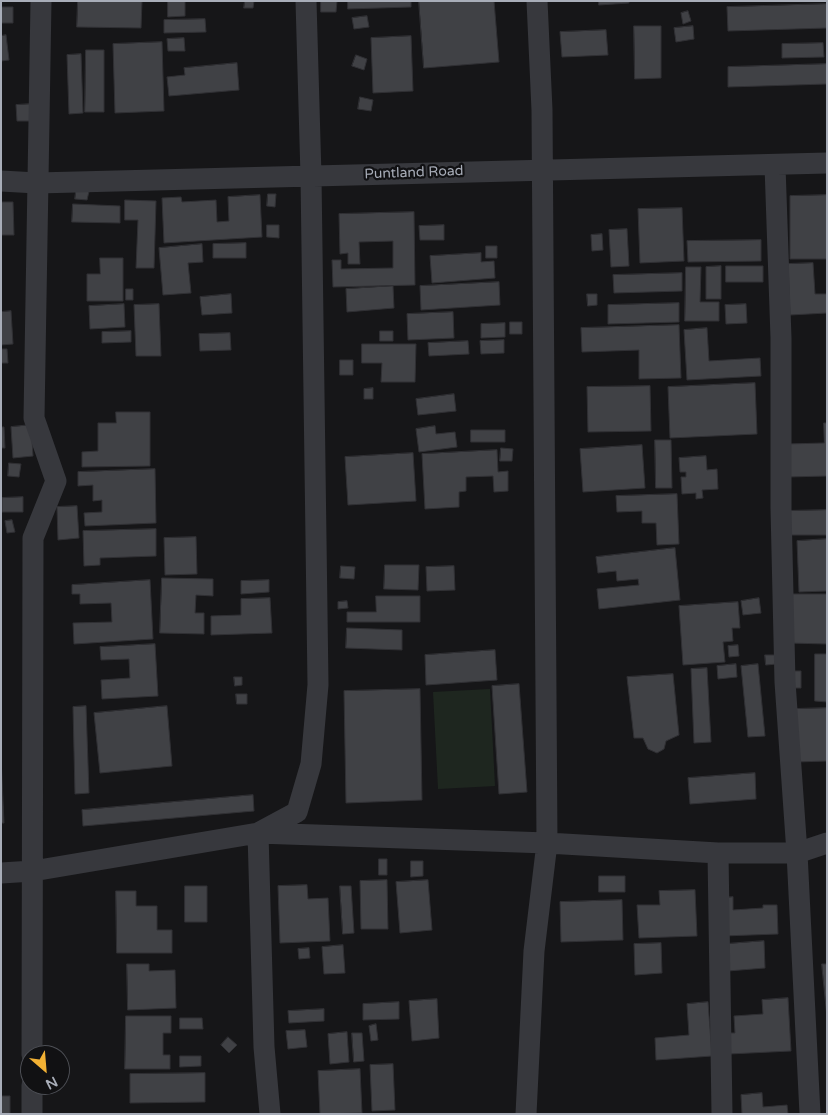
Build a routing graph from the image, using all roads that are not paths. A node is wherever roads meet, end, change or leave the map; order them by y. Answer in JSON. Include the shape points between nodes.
{"nodes":[{"id":1,"x":41,"y":1,"type":"edge"},
{"id":2,"x":306,"y":1,"type":"edge"},
{"id":3,"x":537,"y":1,"type":"edge"},
{"id":4,"x":827,"y":163,"type":"edge"},
{"id":5,"x":775,"y":166,"type":"junction"},
{"id":6,"x":543,"y":170,"type":"junction"},
{"id":7,"x":311,"y":176,"type":"junction"},
{"id":8,"x":1,"y":181,"type":"edge"},
{"id":9,"x":37,"y":183,"type":"junction"},
{"id":10,"x":258,"y":833,"type":"junction"},
{"id":11,"x":547,"y":843,"type":"junction"},
{"id":12,"x":827,"y":843,"type":"edge"},
{"id":13,"x":718,"y":853,"type":"junction"},
{"id":14,"x":797,"y":853,"type":"junction"},
{"id":15,"x":33,"y":871,"type":"junction"},
{"id":16,"x":1,"y":873,"type":"edge"},
{"id":17,"x":32,"y":1045,"type":"edge"},
{"id":18,"x":32,"y":1095,"type":"edge"},
{"id":19,"x":32,"y":1114,"type":"edge"},
{"id":20,"x":270,"y":1114,"type":"edge"},
{"id":21,"x":526,"y":1114,"type":"edge"},
{"id":22,"x":722,"y":1114,"type":"edge"},
{"id":23,"x":810,"y":1114,"type":"edge"}],
"edges":[{"from":1,"to":9,"type":"street"},
{"from":2,"to":7,"type":"street"},
{"from":3,"to":6,"type":"street"},
{"from":4,"to":5,"type":"street","name":"Puntland Road"},
{"from":5,"to":6,"type":"street","name":"Puntland Road"},
{"from":5,"to":14,"type":"street","via":[[781,338],[785,682]]},
{"from":6,"to":7,"type":"street","name":"Puntland Road"},
{"from":6,"to":11,"type":"street"},
{"from":7,"to":9,"type":"street","name":"Puntland Road"},
{"from":7,"to":10,"type":"street","via":[[318,685],[311,764],[297,812]]},
{"from":8,"to":9,"type":"street","name":"Puntland Road"},
{"from":9,"to":15,"type":"street","via":[[34,418],[56,481],[33,538]]},
{"from":10,"to":11,"type":"street"},
{"from":10,"to":15,"type":"street"},
{"from":10,"to":20,"type":"street","via":[[264,1047]]},
{"from":11,"to":13,"type":"street"},
{"from":11,"to":21,"type":"street","via":[[534,951]]},
{"from":12,"to":14,"type":"street"},
{"from":13,"to":14,"type":"street"},
{"from":13,"to":22,"type":"street"},
{"from":14,"to":23,"type":"street"},
{"from":15,"to":16,"type":"street"},
{"from":15,"to":17,"type":"street"},
{"from":18,"to":19,"type":"street"}]}
